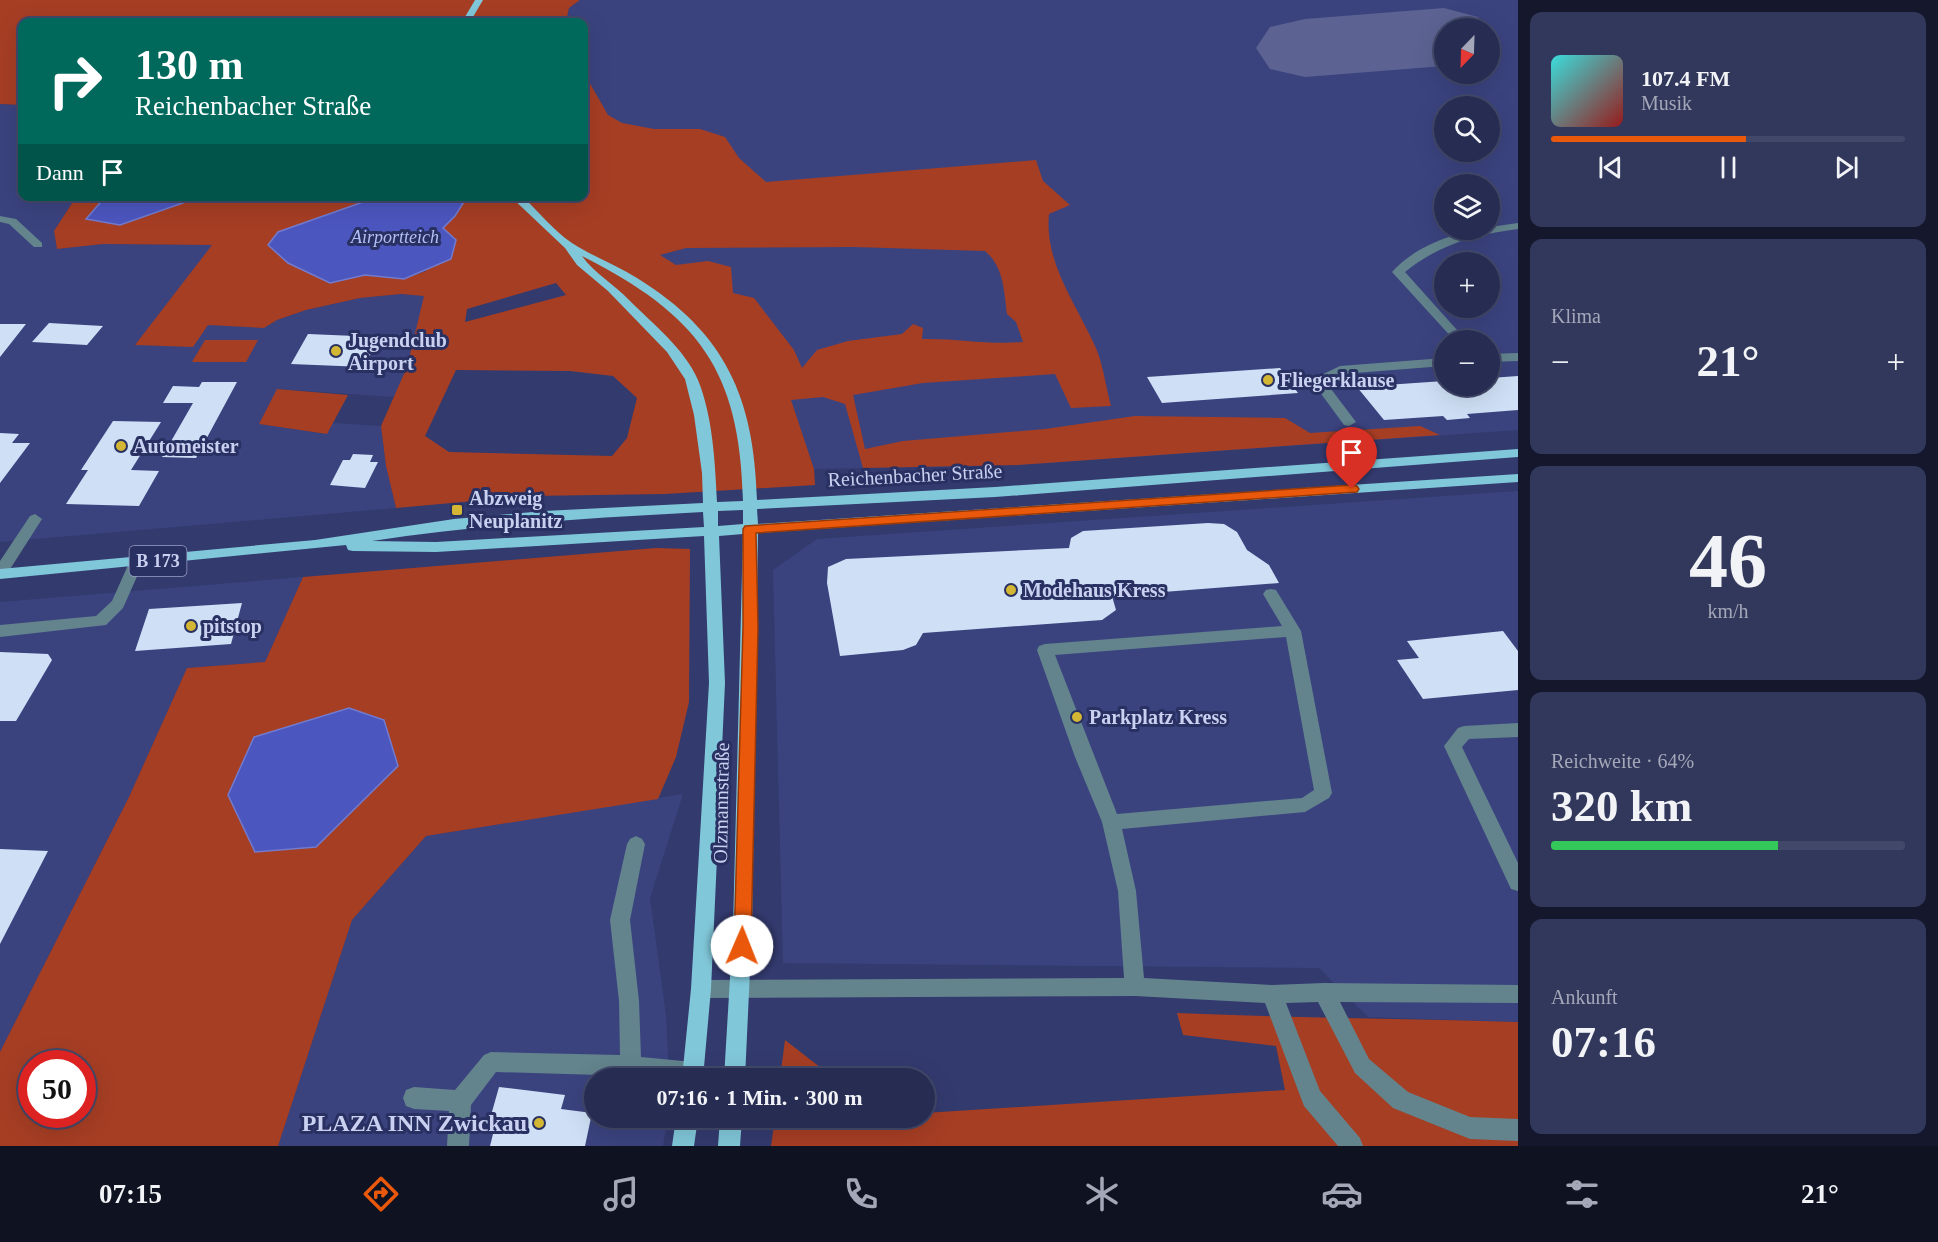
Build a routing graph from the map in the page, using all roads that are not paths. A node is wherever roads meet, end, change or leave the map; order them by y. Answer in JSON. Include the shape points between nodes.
{"nodes":[{"id":1,"x":479,"y":0,"type":"edge"},
{"id":2,"x":468,"y":18,"type":"edge"},
{"id":3,"x":520,"y":201,"type":"edge"},
{"id":4,"x":0,"y":219,"type":"edge"},
{"id":5,"x":1518,"y":226,"type":"edge"},
{"id":6,"x":38,"y":245,"type":"dead end"},
{"id":7,"x":569,"y":246,"type":"junction"},
{"id":8,"x":1451,"y":330,"type":"edge"},
{"id":9,"x":1518,"y":357,"type":"edge"},
{"id":10,"x":1500,"y":358,"type":"edge"},
{"id":11,"x":1434,"y":363,"type":"edge"},
{"id":12,"x":1349,"y":422,"type":"dead end"},
{"id":13,"x":1518,"y":453,"type":"edge"},
{"id":14,"x":1518,"y":478,"type":"edge"},
{"id":15,"x":748,"y":504,"type":"junction"},
{"id":16,"x":711,"y":507,"type":"junction"},
{"id":17,"x":35,"y":519,"type":"dead end"},
{"id":18,"x":750,"y":529,"type":"junction"},
{"id":19,"x":713,"y":530,"type":"junction"},
{"id":20,"x":315,"y":545,"type":"junction"},
{"id":21,"x":136,"y":563,"type":"junction"},
{"id":22,"x":0,"y":574,"type":"edge"},
{"id":23,"x":1271,"y":594,"type":"dead end"},
{"id":24,"x":0,"y":630,"type":"edge"},
{"id":25,"x":1293,"y":631,"type":"junction"},
{"id":26,"x":1518,"y":730,"type":"edge"},
{"id":27,"x":1111,"y":822,"type":"junction"},
{"id":28,"x":636,"y":844,"type":"dead end"},
{"id":29,"x":1518,"y":883,"type":"edge"},
{"id":30,"x":1135,"y":987,"type":"junction"},
{"id":31,"x":700,"y":989,"type":"junction"},
{"id":32,"x":742,"y":989,"type":"junction"},
{"id":33,"x":1324,"y":992,"type":"junction"},
{"id":34,"x":1272,"y":994,"type":"junction"},
{"id":35,"x":1518,"y":994,"type":"edge"},
{"id":36,"x":631,"y":1066,"type":"junction"},
{"id":37,"x":645,"y":1068,"type":"edge"},
{"id":38,"x":694,"y":1068,"type":"edge"},
{"id":39,"x":736,"y":1068,"type":"edge"},
{"id":40,"x":414,"y":1098,"type":"dead end"},
{"id":41,"x":460,"y":1101,"type":"junction"},
{"id":42,"x":686,"y":1128,"type":"edge"},
{"id":43,"x":730,"y":1128,"type":"edge"},
{"id":44,"x":1518,"y":1130,"type":"edge"},
{"id":45,"x":458,"y":1146,"type":"edge"},
{"id":46,"x":683,"y":1146,"type":"edge"},
{"id":47,"x":729,"y":1146,"type":"edge"},
{"id":48,"x":1352,"y":1146,"type":"edge"}],
"edges":[{"from":1,"to":2,"type":"main road"},
{"from":3,"to":7,"type":"main road"},
{"from":4,"to":6,"type":"lane","via":[[12,221]]},
{"from":5,"to":8,"type":"lane","via":[[1464,235],[1435,246],[1398,272]]},
{"from":7,"to":15,"type":"main road","name":"Olzmannstraße","via":[[622,272],[670,308],[715,356],[741,413]]},
{"from":7,"to":16,"type":"main road","name":"Olzmannstraße","via":[[581,263],[672,350],[691,379],[701,415]]},
{"from":9,"to":10,"type":"lane"},
{"from":11,"to":12,"type":"lane","via":[[1340,370],[1317,380]]},
{"from":13,"to":15,"type":"main road","name":"Reichenbacher Straße","number":"B 173","via":[[995,492]]},
{"from":14,"to":18,"type":"main road","name":"Reichenbacher Straße","number":"B 173"},
{"from":15,"to":16,"type":"main road","name":"Reichenbacher Straße","number":"B 173"},
{"from":15,"to":18,"type":"main road","name":"Olzmannstraße"},
{"from":16,"to":19,"type":"main road","name":"Olzmannstraße"},
{"from":16,"to":20,"type":"main road","name":"Reichenbacher Straße","number":"B 173","via":[[454,524]]},
{"from":17,"to":22,"type":"lane"},
{"from":18,"to":19,"type":"main road","name":"Reichenbacher Straße","number":"B 173"},
{"from":18,"to":32,"type":"main road","name":"Olzmannstraße"},
{"from":19,"to":20,"type":"main road","name":"Reichenbacher Straße","number":"B 173","via":[[436,546]]},
{"from":19,"to":31,"type":"main road","name":"Olzmannstraße","via":[[717,682]]},
{"from":20,"to":21,"type":"main road","name":"Reichenbacher Straße","number":"B 173"},
{"from":21,"to":22,"type":"main road","name":"Reichenbacher Straße","number":"B 173"},
{"from":21,"to":24,"type":"lane","via":[[118,604],[100,621]]},
{"from":23,"to":25,"type":"lane"},
{"from":25,"to":27,"type":"lane","via":[[1323,793],[1305,805]]},
{"from":25,"to":27,"type":"lane","via":[[1045,650]]},
{"from":26,"to":29,"type":"lane","via":[[1464,733],[1453,746]]},
{"from":27,"to":30,"type":"lane","via":[[1126,891]]},
{"from":28,"to":36,"type":"lane","via":[[621,920]]},
{"from":30,"to":32,"type":"lane"},
{"from":30,"to":34,"type":"lane"},
{"from":31,"to":32,"type":"lane"},
{"from":31,"to":38,"type":"main road","name":"Olzmannstraße"},
{"from":32,"to":39,"type":"main road","name":"Olzmannstraße"},
{"from":33,"to":34,"type":"lane"},
{"from":33,"to":35,"type":"lane"},
{"from":33,"to":44,"type":"lane","via":[[1362,1066],[1401,1100],[1470,1128]]},
{"from":34,"to":48,"type":"lane","via":[[1312,1098]]},
{"from":36,"to":37,"type":"lane"},
{"from":36,"to":41,"type":"lane","via":[[491,1062]]},
{"from":40,"to":41,"type":"lane"},
{"from":41,"to":45,"type":"lane"},
{"from":42,"to":46,"type":"main road"},
{"from":43,"to":47,"type":"main road"}]}
